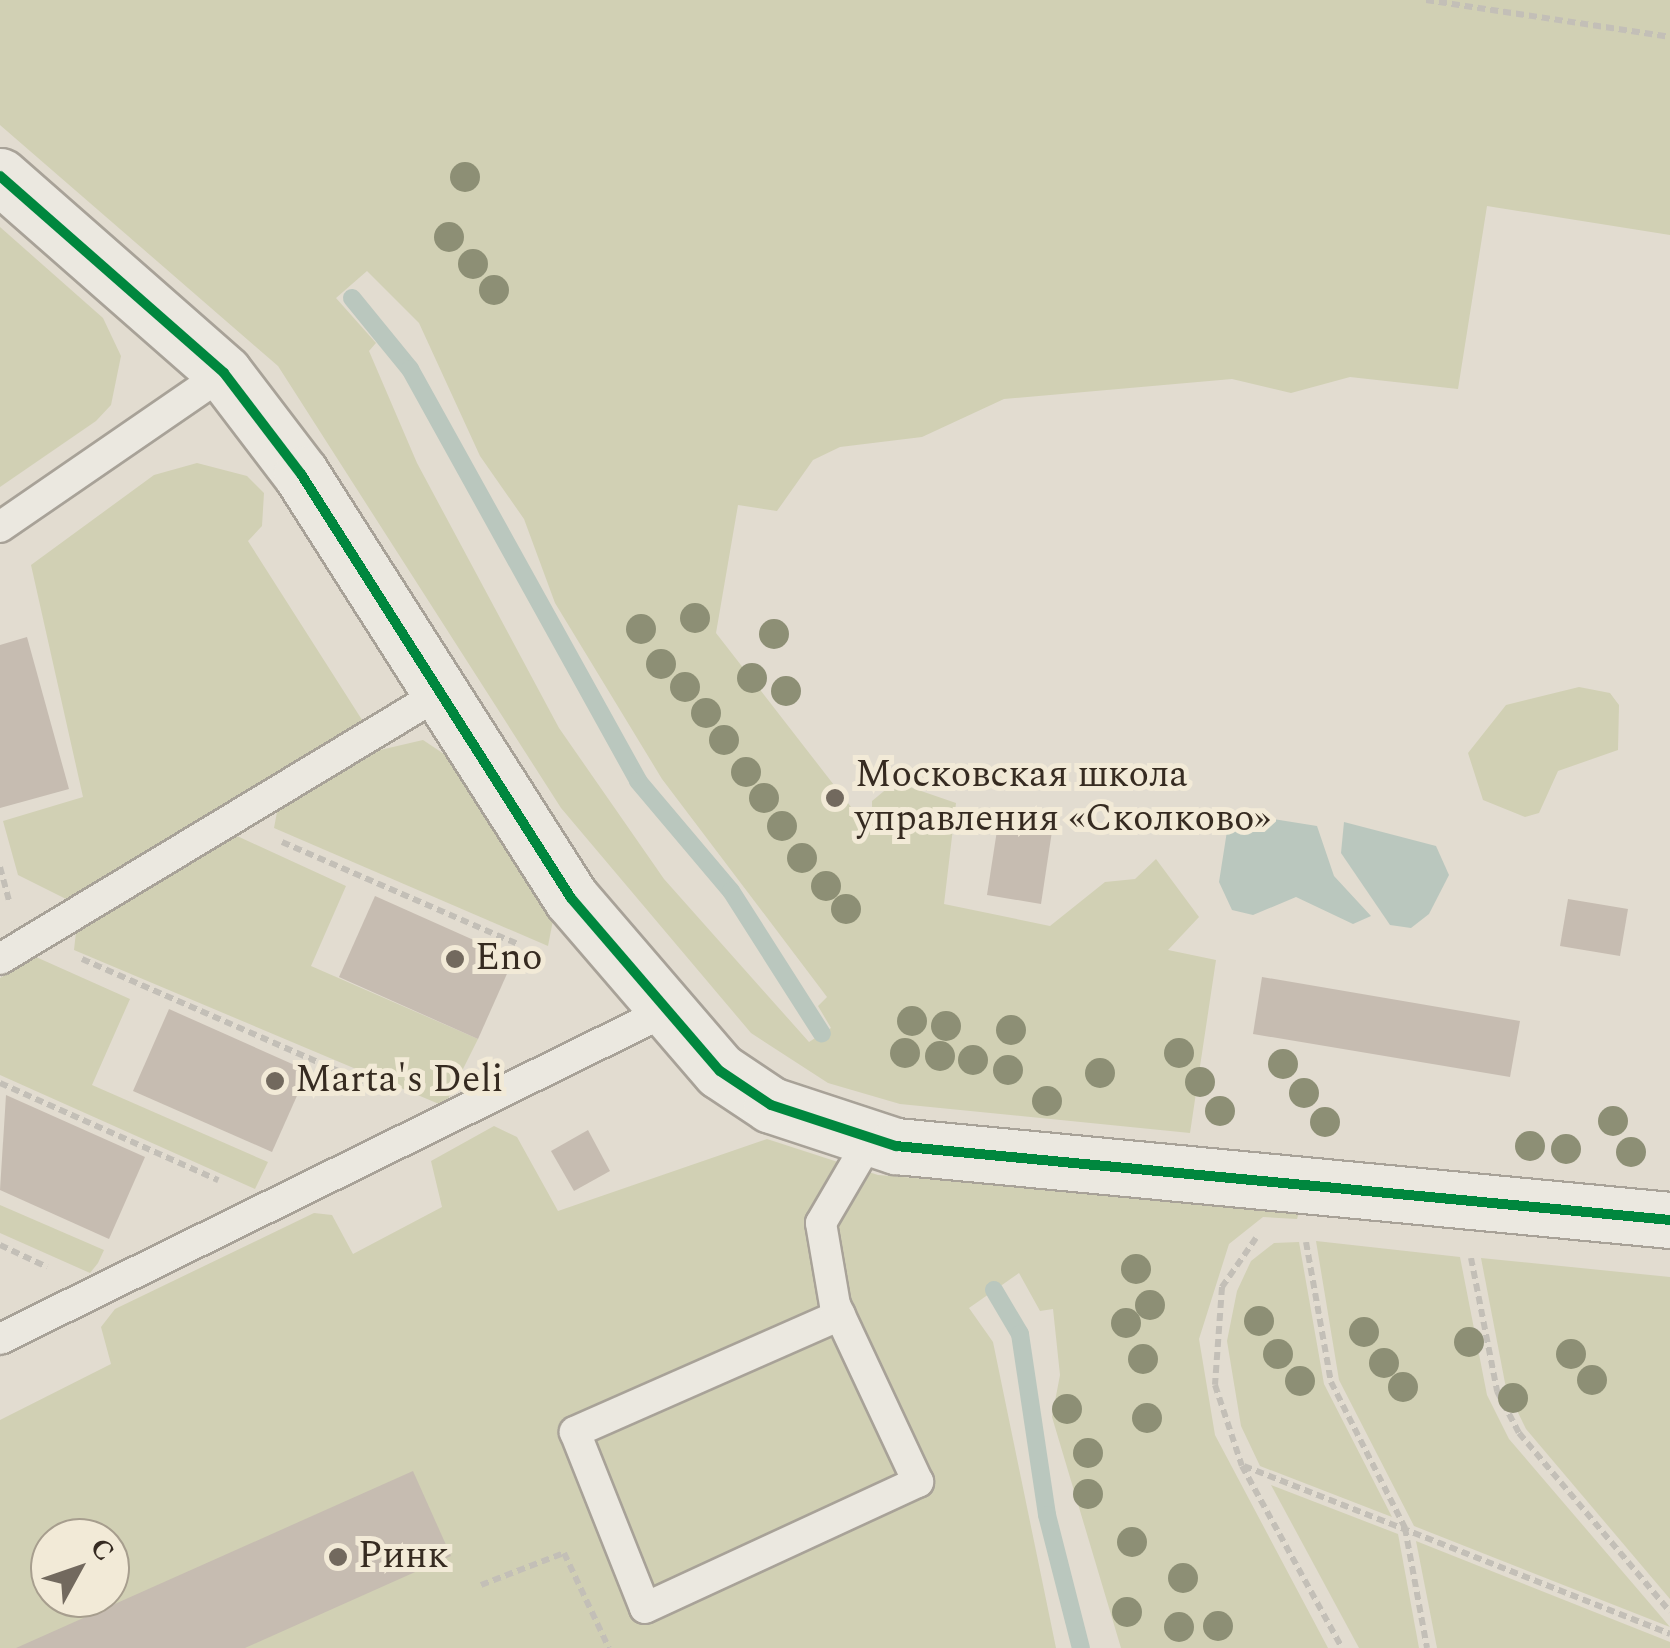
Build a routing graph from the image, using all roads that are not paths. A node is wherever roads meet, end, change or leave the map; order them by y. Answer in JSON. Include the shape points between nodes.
{"nodes":[{"id":1,"x":0,"y":176,"type":"edge"},
{"id":2,"x":224,"y":373,"type":"junction"},
{"id":3,"x":0,"y":527,"type":"edge"},
{"id":4,"x":439,"y":694,"type":"junction"},
{"id":5,"x":0,"y":959,"type":"edge"},
{"id":6,"x":664,"y":1012,"type":"junction"},
{"id":7,"x":869,"y":1141,"type":"junction"},
{"id":8,"x":1670,"y":1220,"type":"edge"},
{"id":9,"x":840,"y":1314,"type":"junction"},
{"id":10,"x":0,"y":1339,"type":"edge"}],
"edges":[{"from":1,"to":2,"type":"street"},
{"from":2,"to":3,"type":"lane"},
{"from":2,"to":4,"type":"street","via":[[301,474]]},
{"from":4,"to":5,"type":"lane"},
{"from":4,"to":6,"type":"street","via":[[570,898]]},
{"from":6,"to":7,"type":"street","via":[[720,1071],[771,1106]]},
{"from":6,"to":10,"type":"lane"},
{"from":7,"to":8,"type":"street"},
{"from":7,"to":9,"type":"lane","via":[[821,1224]]},
{"from":9,"to":9,"type":"lane","via":[[575,1432],[645,1608],[918,1482]]}]}
